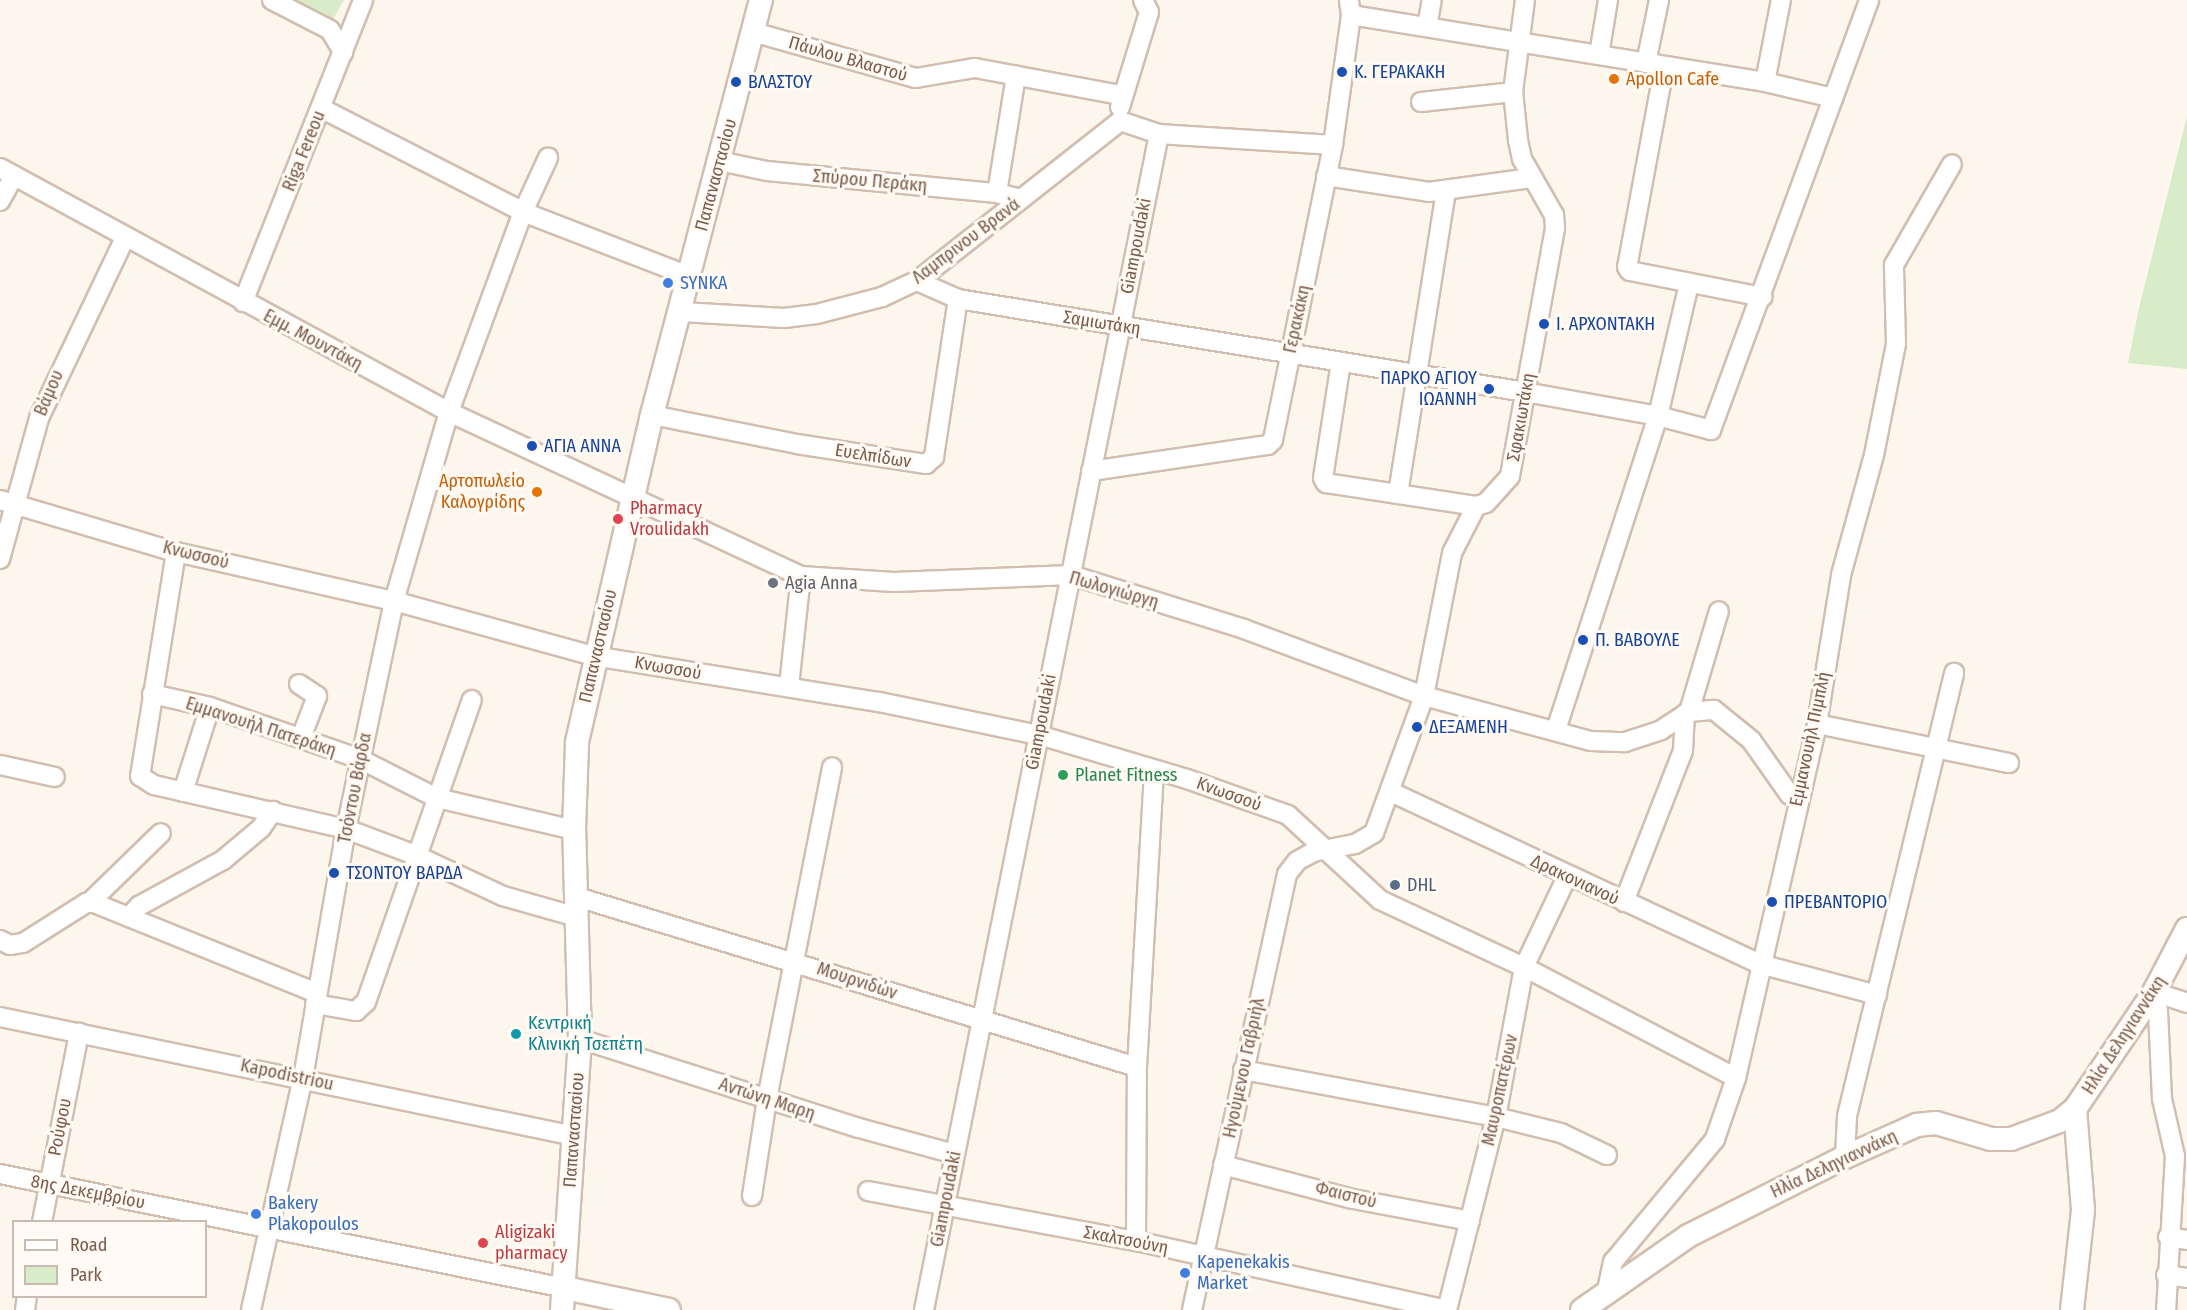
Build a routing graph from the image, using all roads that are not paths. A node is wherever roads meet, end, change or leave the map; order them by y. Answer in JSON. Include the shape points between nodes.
{"nodes":[{"id":1,"x":272,"y":0,"type":"edge"},
{"id":2,"x":363,"y":0,"type":"edge"},
{"id":3,"x":761,"y":0,"type":"edge"},
{"id":4,"x":1143,"y":0,"type":"edge"},
{"id":5,"x":1432,"y":0,"type":"edge"},
{"id":6,"x":1526,"y":0,"type":"edge"},
{"id":7,"x":1608,"y":0,"type":"edge"},
{"id":8,"x":1659,"y":0,"type":"edge"},
{"id":9,"x":1781,"y":0,"type":"edge"},
{"id":10,"x":1869,"y":0,"type":"edge"},
{"id":11,"x":1350,"y":8,"type":"edge"},
{"id":12,"x":1427,"y":27,"type":"junction"},
{"id":13,"x":753,"y":32,"type":"junction"},
{"id":14,"x":1518,"y":40,"type":"junction"},
{"id":15,"x":343,"y":52,"type":"junction"},
{"id":16,"x":1599,"y":55,"type":"junction"},
{"id":17,"x":1646,"y":63,"type":"junction"},
{"id":18,"x":1664,"y":68,"type":"junction"},
{"id":19,"x":1016,"y":75,"type":"junction"},
{"id":20,"x":1765,"y":82,"type":"junction"},
{"id":21,"x":1513,"y":92,"type":"junction"},
{"id":22,"x":1120,"y":95,"type":"junction"},
{"id":23,"x":1833,"y":98,"type":"junction"},
{"id":24,"x":1421,"y":102,"type":"dead end"},
{"id":25,"x":321,"y":108,"type":"junction"},
{"id":26,"x":1120,"y":121,"type":"junction"},
{"id":27,"x":1159,"y":134,"type":"junction"},
{"id":28,"x":1333,"y":145,"type":"junction"},
{"id":29,"x":548,"y":158,"type":"dead end"},
{"id":30,"x":719,"y":161,"type":"junction"},
{"id":31,"x":1952,"y":164,"type":"dead end"},
{"id":32,"x":7,"y":172,"type":"edge"},
{"id":33,"x":1326,"y":176,"type":"junction"},
{"id":34,"x":1531,"y":178,"type":"junction"},
{"id":35,"x":1446,"y":192,"type":"junction"},
{"id":36,"x":997,"y":193,"type":"junction"},
{"id":37,"x":1022,"y":199,"type":"junction"},
{"id":38,"x":0,"y":201,"type":"edge"},
{"id":39,"x":523,"y":212,"type":"junction"},
{"id":40,"x":124,"y":238,"type":"junction"},
{"id":41,"x":689,"y":276,"type":"junction"},
{"id":42,"x":917,"y":281,"type":"junction"},
{"id":43,"x":1689,"y":284,"type":"junction"},
{"id":44,"x":1762,"y":297,"type":"junction"},
{"id":45,"x":958,"y":299,"type":"junction"},
{"id":46,"x":243,"y":302,"type":"junction"},
{"id":47,"x":682,"y":312,"type":"junction"},
{"id":48,"x":1120,"y":327,"type":"junction"},
{"id":49,"x":1290,"y":353,"type":"junction"},
{"id":50,"x":1341,"y":362,"type":"junction"},
{"id":51,"x":1418,"y":376,"type":"junction"},
{"id":52,"x":1525,"y":392,"type":"junction"},
{"id":53,"x":449,"y":412,"type":"junction"},
{"id":54,"x":652,"y":415,"type":"junction"},
{"id":55,"x":1658,"y":416,"type":"junction"},
{"id":56,"x":1091,"y":471,"type":"junction"},
{"id":57,"x":1398,"y":494,"type":"junction"},
{"id":58,"x":632,"y":500,"type":"junction"},
{"id":59,"x":6,"y":502,"type":"edge"},
{"id":60,"x":1476,"y":506,"type":"junction"},
{"id":61,"x":176,"y":552,"type":"junction"},
{"id":62,"x":0,"y":559,"type":"edge"},
{"id":63,"x":1071,"y":575,"type":"junction"},
{"id":64,"x":801,"y":576,"type":"junction"},
{"id":65,"x":394,"y":601,"type":"junction"},
{"id":66,"x":1719,"y":611,"type":"dead end"},
{"id":67,"x":594,"y":656,"type":"junction"},
{"id":68,"x":1954,"y":673,"type":"dead end"},
{"id":69,"x":299,"y":684,"type":"dead end"},
{"id":70,"x":789,"y":686,"type":"junction"},
{"id":71,"x":152,"y":694,"type":"junction"},
{"id":72,"x":1424,"y":696,"type":"junction"},
{"id":73,"x":472,"y":700,"type":"dead end"},
{"id":74,"x":210,"y":707,"type":"junction"},
{"id":75,"x":1687,"y":713,"type":"junction"},
{"id":76,"x":1817,"y":724,"type":"junction"},
{"id":77,"x":1557,"y":730,"type":"junction"},
{"id":78,"x":1039,"y":735,"type":"junction"},
{"id":79,"x":301,"y":738,"type":"junction"},
{"id":80,"x":1934,"y":748,"type":"junction"},
{"id":81,"x":360,"y":759,"type":"junction"},
{"id":82,"x":2009,"y":763,"type":"dead end"},
{"id":83,"x":0,"y":765,"type":"edge"},
{"id":84,"x":832,"y":767,"type":"dead end"},
{"id":85,"x":1154,"y":771,"type":"junction"},
{"id":86,"x":55,"y":777,"type":"dead end"},
{"id":87,"x":183,"y":792,"type":"junction"},
{"id":88,"x":1391,"y":792,"type":"junction"},
{"id":89,"x":1798,"y":797,"type":"junction"},
{"id":90,"x":437,"y":798,"type":"junction"},
{"id":91,"x":273,"y":811,"type":"junction"},
{"id":92,"x":346,"y":829,"type":"junction"},
{"id":93,"x":574,"y":830,"type":"junction"},
{"id":94,"x":161,"y":833,"type":"dead end"},
{"id":95,"x":1326,"y":849,"type":"junction"},
{"id":96,"x":415,"y":855,"type":"junction"},
{"id":97,"x":1568,"y":877,"type":"junction"},
{"id":98,"x":89,"y":903,"type":"junction"},
{"id":99,"x":1624,"y":903,"type":"junction"},
{"id":100,"x":577,"y":907,"type":"junction"},
{"id":101,"x":129,"y":917,"type":"junction"},
{"id":102,"x":2187,"y":928,"type":"edge"},
{"id":103,"x":0,"y":940,"type":"edge"},
{"id":104,"x":795,"y":961,"type":"junction"},
{"id":105,"x":1760,"y":964,"type":"junction"},
{"id":106,"x":1524,"y":967,"type":"junction"},
{"id":107,"x":2154,"y":992,"type":"junction"},
{"id":108,"x":1876,"y":995,"type":"junction"},
{"id":109,"x":316,"y":999,"type":"junction"},
{"id":110,"x":2187,"y":1003,"type":"edge"},
{"id":111,"x":0,"y":1017,"type":"edge"},
{"id":112,"x":982,"y":1020,"type":"junction"},
{"id":113,"x":79,"y":1034,"type":"junction"},
{"id":114,"x":580,"y":1039,"type":"junction"},
{"id":115,"x":1137,"y":1067,"type":"junction"},
{"id":116,"x":1243,"y":1070,"type":"junction"},
{"id":117,"x":303,"y":1078,"type":"junction"},
{"id":118,"x":1736,"y":1078,"type":"junction"},
{"id":119,"x":767,"y":1099,"type":"junction"},
{"id":120,"x":2075,"y":1109,"type":"junction"},
{"id":121,"x":1496,"y":1118,"type":"junction"},
{"id":122,"x":574,"y":1136,"type":"junction"},
{"id":123,"x":955,"y":1154,"type":"junction"},
{"id":124,"x":1607,"y":1155,"type":"dead end"},
{"id":125,"x":1845,"y":1156,"type":"junction"},
{"id":126,"x":1223,"y":1165,"type":"junction"},
{"id":127,"x":2181,"y":1171,"type":"edge"},
{"id":128,"x":0,"y":1174,"type":"edge"},
{"id":129,"x":49,"y":1185,"type":"junction"},
{"id":130,"x":867,"y":1191,"type":"dead end"},
{"id":131,"x":752,"y":1196,"type":"dead end"},
{"id":132,"x":945,"y":1207,"type":"junction"},
{"id":133,"x":42,"y":1220,"type":"edge"},
{"id":134,"x":1470,"y":1221,"type":"junction"},
{"id":135,"x":268,"y":1226,"type":"junction"},
{"id":136,"x":2168,"y":1237,"type":"junction"},
{"id":137,"x":2187,"y":1240,"type":"edge"},
{"id":138,"x":1136,"y":1241,"type":"junction"},
{"id":139,"x":1203,"y":1256,"type":"junction"},
{"id":140,"x":2166,"y":1275,"type":"junction"},
{"id":141,"x":2187,"y":1278,"type":"edge"},
{"id":142,"x":1607,"y":1290,"type":"junction"},
{"id":143,"x":563,"y":1299,"type":"edge"},
{"id":144,"x":251,"y":1310,"type":"edge"},
{"id":145,"x":669,"y":1310,"type":"edge"},
{"id":146,"x":924,"y":1310,"type":"edge"},
{"id":147,"x":1192,"y":1310,"type":"edge"},
{"id":148,"x":1447,"y":1310,"type":"edge"},
{"id":149,"x":1582,"y":1310,"type":"edge"},
{"id":150,"x":2072,"y":1310,"type":"edge"},
{"id":151,"x":2166,"y":1310,"type":"edge"}],
"edges":[{"from":1,"to":15,"type":"street","via":[[330,30]]},
{"from":2,"to":15,"type":"street","name":"Riga Fereou"},
{"from":3,"to":13,"type":"street","name":"Παπαναστασίου"},
{"from":4,"to":22,"type":"street","via":[[1149,12]]},
{"from":5,"to":12,"type":"street"},
{"from":6,"to":14,"type":"street","name":"Σφακιωτάκη"},
{"from":7,"to":16,"type":"street"},
{"from":8,"to":17,"type":"street"},
{"from":9,"to":20,"type":"street"},
{"from":10,"to":23,"type":"street"},
{"from":11,"to":12,"type":"street"},
{"from":11,"to":28,"type":"street","name":"Γερακάκη"},
{"from":12,"to":14,"type":"street"},
{"from":13,"to":19,"type":"street","name":"Πάυλου Βλαστού","via":[[916,78],[962,68]]},
{"from":13,"to":30,"type":"street","name":"Παπαναστασίου"},
{"from":14,"to":16,"type":"street"},
{"from":14,"to":21,"type":"street","name":"Σφακιωτάκη"},
{"from":15,"to":25,"type":"street","name":"Riga Fereou"},
{"from":16,"to":17,"type":"street"},
{"from":17,"to":18,"type":"street"},
{"from":18,"to":20,"type":"street"},
{"from":18,"to":43,"type":"street","via":[[1627,267],[1630,271]]},
{"from":19,"to":22,"type":"street","name":"Πάυλου Βλαστού"},
{"from":19,"to":36,"type":"street"},
{"from":20,"to":23,"type":"street"},
{"from":21,"to":24,"type":"street"},
{"from":21,"to":34,"type":"street","name":"Σφακιωτάκη","via":[[1518,140]]},
{"from":22,"to":26,"type":"street"},
{"from":23,"to":44,"type":"street"},
{"from":25,"to":39,"type":"street"},
{"from":25,"to":46,"type":"street","name":"Riga Fereou"},
{"from":26,"to":27,"type":"street"},
{"from":26,"to":37,"type":"street","name":"Λαμπρινου Βρανά"},
{"from":27,"to":28,"type":"street"},
{"from":27,"to":48,"type":"street","name":"Giampoudaki"},
{"from":28,"to":33,"type":"street","name":"Γερακάκη"},
{"from":29,"to":39,"type":"street","name":"Τσόντου Βάρδα"},
{"from":30,"to":36,"type":"street","name":"Σπύρου Περάκη","via":[[767,171]]},
{"from":30,"to":41,"type":"street","name":"Παπαναστασίου"},
{"from":31,"to":76,"type":"street","name":"Εµµανουήλ Πιµπλή","via":[[1894,265],[1896,344],[1874,455],[1841,575]]},
{"from":32,"to":38,"type":"street"},
{"from":32,"to":40,"type":"street","name":"Εμμ. Μουντάκη"},
{"from":33,"to":35,"type":"street","via":[[1400,189]]},
{"from":33,"to":49,"type":"street","name":"Γερακάκη"},
{"from":34,"to":35,"type":"street","via":[[1462,185]]},
{"from":34,"to":52,"type":"street","name":"Σφακιωτάκη","via":[[1554,215],[1555,228]]},
{"from":35,"to":51,"type":"street"},
{"from":36,"to":37,"type":"street","name":"Σπύρου Περάκη"},
{"from":37,"to":42,"type":"street","name":"Λαμπρινου Βρανά"},
{"from":39,"to":41,"type":"street"},
{"from":39,"to":53,"type":"street","name":"Τσόντου Βάρδα"},
{"from":40,"to":46,"type":"street","name":"Εμμ. Μουντάκη"},
{"from":40,"to":59,"type":"street","name":"Βάμου","via":[[54,379]]},
{"from":41,"to":47,"type":"street","name":"Παπαναστασίου"},
{"from":42,"to":45,"type":"street","name":"Σαμιωτάκη"},
{"from":42,"to":47,"type":"street","name":"Λαμπρινου Βρανά","via":[[872,300],[817,314],[784,318]]},
{"from":43,"to":44,"type":"street"},
{"from":43,"to":55,"type":"street"},
{"from":44,"to":55,"type":"street","name":"Σαμιωτάκη","via":[[1714,428]]},
{"from":45,"to":48,"type":"street","name":"Σαμιωτάκη"},
{"from":45,"to":54,"type":"street","name":"Ευελπίδων","via":[[934,457],[926,464],[797,444]]},
{"from":46,"to":53,"type":"street","name":"Εμμ. Μουντάκη"},
{"from":47,"to":54,"type":"street","name":"Παπαναστασίου"},
{"from":48,"to":49,"type":"street","name":"Σαμιωτάκη"},
{"from":48,"to":56,"type":"street","name":"Giampoudaki"},
{"from":49,"to":50,"type":"street","name":"Σαμιωτάκη"},
{"from":49,"to":56,"type":"street","name":"Γερακάκη","via":[[1273,440],[1268,445]]},
{"from":50,"to":51,"type":"street","name":"Σαμιωτάκη"},
{"from":50,"to":57,"type":"street","via":[[1324,480]]},
{"from":51,"to":52,"type":"street","name":"Σαμιωτάκη"},
{"from":51,"to":57,"type":"street"},
{"from":52,"to":55,"type":"street","name":"Σαμιωτάκη"},
{"from":52,"to":60,"type":"street","name":"Σφακιωτάκη","via":[[1510,476],[1486,503]]},
{"from":53,"to":58,"type":"street","name":"Εμμ. Μουντάκη"},
{"from":53,"to":65,"type":"street","name":"Τσόντου Βάρδα"},
{"from":54,"to":58,"type":"street","name":"Παπαναστασίου"},
{"from":55,"to":77,"type":"street"},
{"from":56,"to":63,"type":"street","name":"Giampoudaki"},
{"from":57,"to":60,"type":"street"},
{"from":58,"to":64,"type":"street","name":"Πωλογιώργη"},
{"from":58,"to":67,"type":"street","name":"Παπαναστασίου"},
{"from":59,"to":61,"type":"street","name":"Κνωσσού"},
{"from":59,"to":62,"type":"street","name":"Βάμου"},
{"from":60,"to":72,"type":"street","name":"Σφακιωτάκη","via":[[1452,553]]},
{"from":61,"to":65,"type":"street","name":"Κνωσσού"},
{"from":61,"to":71,"type":"street"},
{"from":63,"to":64,"type":"street","name":"Πωλογιώργη","via":[[894,582]]},
{"from":63,"to":72,"type":"street","name":"Πωλογιώργη","via":[[1244,629]]},
{"from":63,"to":78,"type":"street","name":"Giampoudaki"},
{"from":64,"to":70,"type":"street"},
{"from":65,"to":67,"type":"street","name":"Κνωσσού"},
{"from":65,"to":81,"type":"street","name":"Τσόντου Βάρδα"},
{"from":66,"to":75,"type":"street"},
{"from":67,"to":70,"type":"street","name":"Κνωσσού"},
{"from":67,"to":93,"type":"street","name":"Παπαναστασίου","via":[[578,742]]},
{"from":68,"to":80,"type":"street"},
{"from":69,"to":79,"type":"street","via":[[317,696]]},
{"from":70,"to":78,"type":"street","name":"Κνωσσού"},
{"from":71,"to":74,"type":"street","name":"Εμμανουήλ Πατεράκη"},
{"from":71,"to":87,"type":"street","name":"Μουρνιδών","via":[[138,772],[154,785]]},
{"from":72,"to":77,"type":"street","name":"Πωλογιώργη"},
{"from":72,"to":88,"type":"street","name":"Σφακιωτάκη"},
{"from":73,"to":90,"type":"street"},
{"from":74,"to":79,"type":"street","name":"Εμμανουήλ Πατεράκη"},
{"from":74,"to":87,"type":"street"},
{"from":75,"to":77,"type":"street","name":"Πωλογιώργη","via":[[1661,730],[1625,742],[1591,741]]},
{"from":75,"to":89,"type":"street","via":[[1714,710],[1733,722],[1751,740],[1790,795]]},
{"from":75,"to":99,"type":"street","via":[[1683,751]]},
{"from":76,"to":80,"type":"street"},
{"from":76,"to":89,"type":"street","name":"Εµµανουήλ Πιµπλή"},
{"from":78,"to":85,"type":"street","name":"Κνωσσού"},
{"from":78,"to":112,"type":"street","name":"Giampoudaki"},
{"from":79,"to":81,"type":"street","name":"Εμμανουήλ Πατεράκη"},
{"from":80,"to":82,"type":"street"},
{"from":80,"to":108,"type":"street"},
{"from":81,"to":90,"type":"street","name":"Εμμανουήλ Πατεράκη"},
{"from":81,"to":92,"type":"street","name":"Τσόντου Βάρδα"},
{"from":83,"to":86,"type":"street"},
{"from":84,"to":104,"type":"street"},
{"from":85,"to":95,"type":"street","name":"Κνωσσού","via":[[1287,815]]},
{"from":85,"to":115,"type":"street"},
{"from":87,"to":91,"type":"street","name":"Μουρνιδών"},
{"from":88,"to":95,"type":"street","name":"Σφακιωτάκη","via":[[1374,833],[1355,844]]},
{"from":88,"to":97,"type":"street","name":"Δρακονιανού"},
{"from":89,"to":105,"type":"street","name":"Εµµανουήλ Πιµπλή"},
{"from":90,"to":93,"type":"street","name":"Εμμανουήλ Πατεράκη"},
{"from":90,"to":96,"type":"street"},
{"from":91,"to":92,"type":"street","name":"Μουρνιδών"},
{"from":91,"to":101,"type":"street","via":[[261,828],[223,860],[138,906]]},
{"from":92,"to":96,"type":"street","name":"Μουρνιδών"},
{"from":92,"to":109,"type":"street","name":"Τσόντου Βάρδα"},
{"from":93,"to":100,"type":"street","name":"Παπαναστασίου"},
{"from":94,"to":98,"type":"street"},
{"from":95,"to":106,"type":"street","name":"Κνωσσού","via":[[1380,900]]},
{"from":95,"to":116,"type":"street","name":"Ηγούμενου Γαβριήλ","via":[[1297,861],[1287,874]]},
{"from":96,"to":100,"type":"street","name":"Μουρνιδών","via":[[503,896]]},
{"from":96,"to":109,"type":"street","via":[[366,1002],[356,1011]]},
{"from":97,"to":99,"type":"street","name":"Δρακονιανού"},
{"from":97,"to":106,"type":"street","name":"Μαυροπατέρων"},
{"from":98,"to":101,"type":"street"},
{"from":98,"to":103,"type":"street","via":[[23,943],[10,945]]},
{"from":99,"to":105,"type":"street","name":"Δρακονιανού"},
{"from":100,"to":104,"type":"street","name":"Μουρνιδών"},
{"from":100,"to":114,"type":"street","name":"Παπαναστασίου"},
{"from":101,"to":109,"type":"street"},
{"from":102,"to":107,"type":"street","name":"Ηλία Δεληγιαννάκη"},
{"from":104,"to":112,"type":"street","name":"Μουρνιδών"},
{"from":104,"to":119,"type":"street"},
{"from":105,"to":108,"type":"street","name":"Δρακονιανού"},
{"from":105,"to":118,"type":"street","name":"Εµµανουήλ Πιµπλή"},
{"from":106,"to":118,"type":"street","name":"Κνωσσού"},
{"from":106,"to":121,"type":"street","name":"Μαυροπατέρων"},
{"from":107,"to":110,"type":"street"},
{"from":107,"to":120,"type":"street","name":"Ηλία Δεληγιαννάκη"},
{"from":107,"to":127,"type":"street","via":[[2158,1011],[2158,1070]]},
{"from":108,"to":125,"type":"street","via":[[1847,1116]]},
{"from":109,"to":117,"type":"street","name":"Τσόντου Βάρδα"},
{"from":111,"to":113,"type":"street","name":"Kapodistriou"},
{"from":112,"to":115,"type":"street","name":"Μουρνιδών"},
{"from":112,"to":123,"type":"street","name":"Giampoudaki"},
{"from":113,"to":117,"type":"street","name":"Kapodistriou"},
{"from":113,"to":129,"type":"street","name":"Ρούφου"},
{"from":114,"to":119,"type":"street","name":"Αντώνη Μαρη"},
{"from":114,"to":122,"type":"street","name":"Παπαναστασίου"},
{"from":115,"to":138,"type":"street"},
{"from":116,"to":121,"type":"street"},
{"from":116,"to":126,"type":"street","name":"Ηγούμενου Γαβριήλ"},
{"from":117,"to":122,"type":"street","name":"Kapodistriou"},
{"from":117,"to":135,"type":"street","name":"Τσόντου Βάρδα"},
{"from":118,"to":142,"type":"street","name":"Εµµανουήλ Πιµπλή","via":[[1715,1139],[1612,1262]]},
{"from":119,"to":123,"type":"street","name":"Αντώνη Μαρη"},
{"from":119,"to":131,"type":"street"},
{"from":120,"to":125,"type":"street","name":"Ηλία ∆εληγιαννάκη","via":[[2041,1130],[2011,1139],[1991,1139],[1936,1123],[1917,1125]]},
{"from":120,"to":150,"type":"street","via":[[2083,1210]]},
{"from":121,"to":124,"type":"street","via":[[1561,1133]]},
{"from":121,"to":134,"type":"street","name":"Μαυροπατέρων"},
{"from":122,"to":143,"type":"street","name":"Παπαναστασίου"},
{"from":123,"to":132,"type":"street","name":"Giampoudaki"},
{"from":125,"to":142,"type":"street","name":"Ηλία ∆εληγιαννάκη","via":[[1688,1236]]},
{"from":126,"to":134,"type":"street","name":"Φαιστού","via":[[1353,1198]]},
{"from":126,"to":139,"type":"street","name":"Ηγούμενου Γαβριήλ"},
{"from":127,"to":136,"type":"street"},
{"from":128,"to":129,"type":"street","name":"8ης Δεκεμβρίου"},
{"from":129,"to":133,"type":"street","name":"Ρούφου"},
{"from":129,"to":135,"type":"street","name":"8ης Δεκεμβρίου"},
{"from":130,"to":132,"type":"street","name":"Σκαλτσούνη"},
{"from":132,"to":138,"type":"street","name":"Σκαλτσούνη"},
{"from":132,"to":146,"type":"street","name":"Giampoudaki"},
{"from":134,"to":148,"type":"street","name":"Μαυροπατέρων"},
{"from":135,"to":143,"type":"street","name":"8ης Δεκεμβρίου"},
{"from":135,"to":144,"type":"street","name":"Τσόντου Βάρδα"},
{"from":136,"to":137,"type":"street"},
{"from":136,"to":140,"type":"street"},
{"from":138,"to":139,"type":"street","name":"Σκαλτσούνη"},
{"from":139,"to":147,"type":"street","name":"Ηγούμενου Γαβριήλ"},
{"from":139,"to":148,"type":"street","name":"Σκαλτσούνη"},
{"from":140,"to":141,"type":"street"},
{"from":140,"to":151,"type":"street"},
{"from":142,"to":149,"type":"street","name":"Ηλία ∆εληγιαννάκη"},
{"from":143,"to":145,"type":"street"}]}
